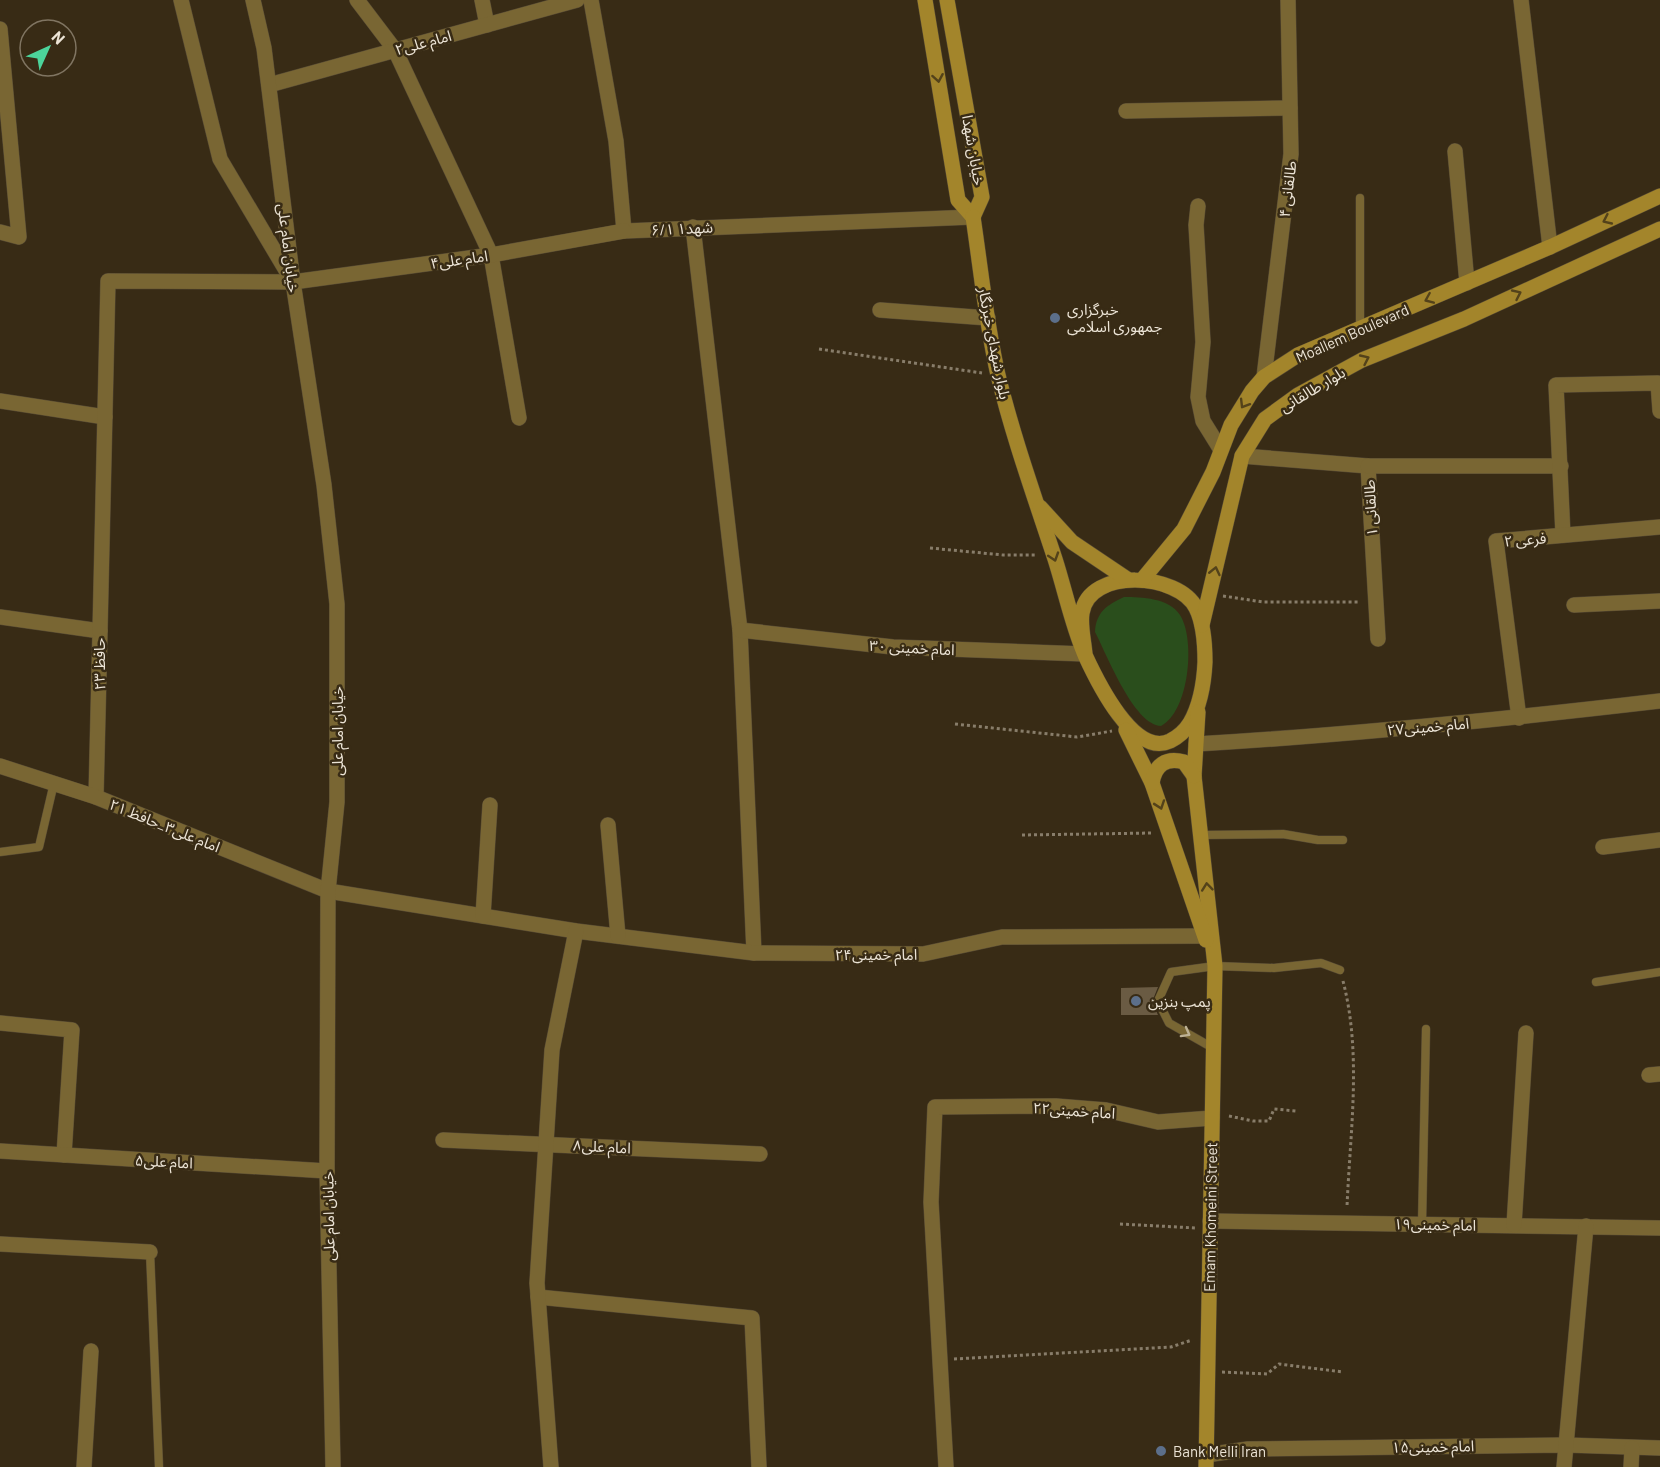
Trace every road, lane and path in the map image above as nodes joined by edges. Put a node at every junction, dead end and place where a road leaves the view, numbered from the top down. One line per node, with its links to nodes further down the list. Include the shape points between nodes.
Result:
1 (181, 0): 30 (street, via 220,159)
2 (253, 0): 16 (street, خیابان امام علی)
3 (357, 0): 14 (street)
4 (482, 0): 11 (street)
5 (577, 0): 11 (street, امام علی۲)
6 (591, 0): 26 (street, via 616,141)
7 (925, 0): 15 (main road, خیابان شهدا)
8 (947, 0): 13 (main road, خیابان شهدا)
9 (1288, 0): 17 (street, طالقانی ۴)
10 (1521, 0): 28 (street)
11 (487, 24): 14 (street, امام علی۲)
12 (0, 29): 27 (street, via 19,237)
13 (955, 47): 15 (main road); 23 (main road, خیابان شهدا, via 982,197)
14 (395, 50): 16 (street, امام علی۲); 29 (street)
15 (933, 50): 23 (main road, خیابان شهدا, one-way to 23, via 958,200)
16 (269, 85): 30 (street, خیابان امام علی)
17 (1290, 108): 18 (street); 37 (street, طالقانی ۴, via 1291,154)
18 (1126, 111)
19 (1455, 152): 31 (street)
20 (1660, 196): 28 (main road, Moallem Boulevard, one-way to 28)
21 (1360, 198): 34 (lane)
22 (1198, 206): 42 (street, via 1203,342 1198,397 1203,421)
23 (973, 217): 24 (street, شهد۱ ۶/۱); 33 (main road, بلوار شهدای خبرنگار)
24 (693, 227): 26 (street, شهد۱ ۶/۱); 58 (street)
25 (1660, 229): 43 (main road, Moallem Boulevard, one-way to 25, via 1265,419 1298,395 1362,360 1464,319)
26 (624, 231): 29 (street, امام علی۴)
27 (0, 232)
28 (1550, 247): 31 (main road, Moallem Boulevard)
29 (491, 255): 30 (street, امام علی۴); 41 (street)
30 (293, 282): 40 (street, امام علی۴, via 108,281); 83 (street, خیابان امام علی, via 324,485 337,604 336,802)
31 (1467, 283): 34 (main road, Moallem Boulevard, one-way to 34)
32 (880, 310): 33 (street)
33 (988, 318): 36 (main road, بلوار شهدای خبرنگار)
34 (1360, 329): 37 (main road, Moallem Boulevard, via 1298,355)
35 (819, 349): 36 (path)
36 (998, 375): 46 (main road, بلوار شهدای خبرنگار)
37 (1264, 377): 42 (main road, Moallem Boulevard, one-way to 42, via 1231,425)
38 (0, 401): 40 (street)
39 (1660, 411): 45 (street, via 1658,383 1556,385)
40 (105, 417): 59 (street)
41 (519, 418)
42 (1221, 450): 51 (main road, Moallem Boulevard, via 1184,529)
43 (1242, 456): 44 (street, طالقانی ۱); 52 (main road, one-way to 43)
44 (1368, 466): 45 (street); 54 (street, طالقانی ۱)
45 (1562, 466): 48 (street)
46 (1035, 502): 50 (main road, بلوار شهدای خبرنگار); 51 (main road, بلوار شهدای خبرنگار, via 1072,542)
47 (1660, 527): 48 (street, فرعی ۲)
48 (1563, 535): 65 (street, فرعی ۲, via 1496,541)
49 (930, 548): 50 (path)
50 (1054, 555): 61 (main road, بلوار شهدای خبرنگار, one-way to 61)
51 (1134, 580): 57 (main road, via 1181,592 1196,607); 61 (main road, via 1102,588 1088,600 1082,612)
52 (1209, 595): 54 (path, via 1263,602); 57 (main road)
53 (1660, 601): 55 (street)
54 (1376, 602): 60 (street, طالقانی ۱)
55 (1574, 605)
56 (0, 617): 59 (street, حافظ ۲۳)
57 (1201, 628): 63 (main road, via 1204,681)
58 (740, 630): 61 (street, امام خمینی ۳۰, via 893,647); 88 (street)
59 (100, 631): 73 (street, حافظ ۲۳)
60 (1378, 639)
61 (1085, 654): 64 (main road)
62 (1660, 701): 65 (street, امام خمینی۲۷)
63 (1198, 706): 64 (main road, via 1189,725 1165,743 1148,743 1133,733); 68 (main road, Emam Khomeini Street)
64 (1118, 714): 67 (main road, Emam Khomeini Street)
65 (1519, 718): 68 (street, امام خمینی۲۷)
66 (955, 724): 67 (path, via 1077,737)
67 (1126, 729): 72 (main road, Emam Khomeini Street)
68 (1196, 744): 70 (main road, Emam Khomeini Street)
69 (0, 766): 71 (street, امام علی۳_حافظ ۲۱)
70 (1194, 776): 72 (main road, via 1184,762 1166,761 1153,774); 78 (main road, Emam Khomeini Street)
71 (54, 783): 73 (street, امام علی۳_حافظ ۲۱); 82 (lane, via 39,847)
72 (1152, 783): 76 (main road, Emam Khomeini Street, one-way to 76)
73 (96, 797): 83 (street, امام علی۳_حافظ ۲۱)
74 (490, 805): 84 (street)
75 (608, 825): 86 (street)
76 (1170, 833): 77 (path); 87 (main road, Emam Khomeini Street)
77 (1022, 835)
78 (1201, 835): 79 (lane, via 1282,834); 89 (main road, Emam Khomeini Street, one-way to 78)
79 (1343, 840)
80 (1660, 840): 81 (street)
81 (1604, 847)
82 (0, 852)
83 (328, 891): 84 (street, امام علی۳_حافظ ۲۱); 104 (street, خیابان امام علی)
84 (483, 916): 85 (street, امام خمینی۲۴)
85 (576, 931): 86 (street, امام خمینی۲۴); 100 (street, via 552,1050)
86 (618, 936): 88 (street, امام خمینی۲۴)
87 (1205, 936): 88 (street, امام خمینی۲۴, via 1002,937 923,954); 89 (main road, Emam Khomeini Street)
88 (754, 953)
89 (1215, 966): 90 (lane, via 1274,968 1321,963); 96 (main road, Emam Khomeini Street); 96 (lane, one-way to 96, via 1171,972 1158,1001 1169,1023)
90 (1340, 970): 105 (path, via 1352,1014 1353,1095)
91 (1660, 972): 92 (lane)
92 (1596, 982)
93 (0, 1023): 103 (street, via 72,1030)
94 (1426, 1029): 107 (lane)
95 (1526, 1033): 109 (street)
96 (1213, 1048): 98 (main road, Emam Khomeini Street)
97 (1296, 1112): 98 (path, via 1274,1108 1269,1121)
98 (1212, 1115): 108 (main road, Emam Khomeini Street); 117 (street, امام خمینی۲۲, via 1158,1122 1106,1110 1056,1106 935,1107 931,1203)
99 (443, 1140): 100 (street, امام علی۸)
100 (546, 1143): 102 (street, امام علی۸); 114 (street)
101 (0, 1151): 103 (street, امام علی۵)
102 (760, 1154)
103 (64, 1155): 104 (street, امام علی۵)
104 (327, 1171): 126 (street, خیابان امام علی)
105 (1346, 1222): 107 (street, امام خمینی۱۹); 108 (street, امام خمینی۱۹)
106 (1120, 1224): 108 (path)
107 (1422, 1224): 109 (street, امام خمینی۱۹)
108 (1210, 1225): 115 (main road, Emam Khomeini Street)
109 (1514, 1225): 110 (street, امام خمینی۱۹)
110 (1586, 1226): 111 (street, امام خمینی۱۹); 120 (street)
111 (1660, 1228)
112 (0, 1244): 113 (street)
113 (150, 1252): 125 (lane)
114 (538, 1297): 127 (street); 128 (street, via 752,1318)
115 (1208, 1336): 117 (path, via 1171,1347); 118 (main road, Emam Khomeini Street)
116 (92, 1351): 124 (street)
117 (939, 1360): 129 (street)
118 (1208, 1371): 119 (path, via 1267,1374 1279,1364); 123 (main road, Emam Khomeini Street)
119 (1343, 1372)
120 (1566, 1445): 121 (street, امام خمینی۱۵); 123 (street, امام خمینی۱۵, via 1248,1449); 130 (street)
121 (1632, 1448): 122 (street, امام خمینی۱۵); 131 (street)
122 (1660, 1448)
123 (1206, 1461)
124 (84, 1467)
125 (159, 1467)
126 (333, 1467)
127 (551, 1467)
128 (759, 1467)
129 (946, 1467)
130 (1564, 1467)
131 (1631, 1467)

